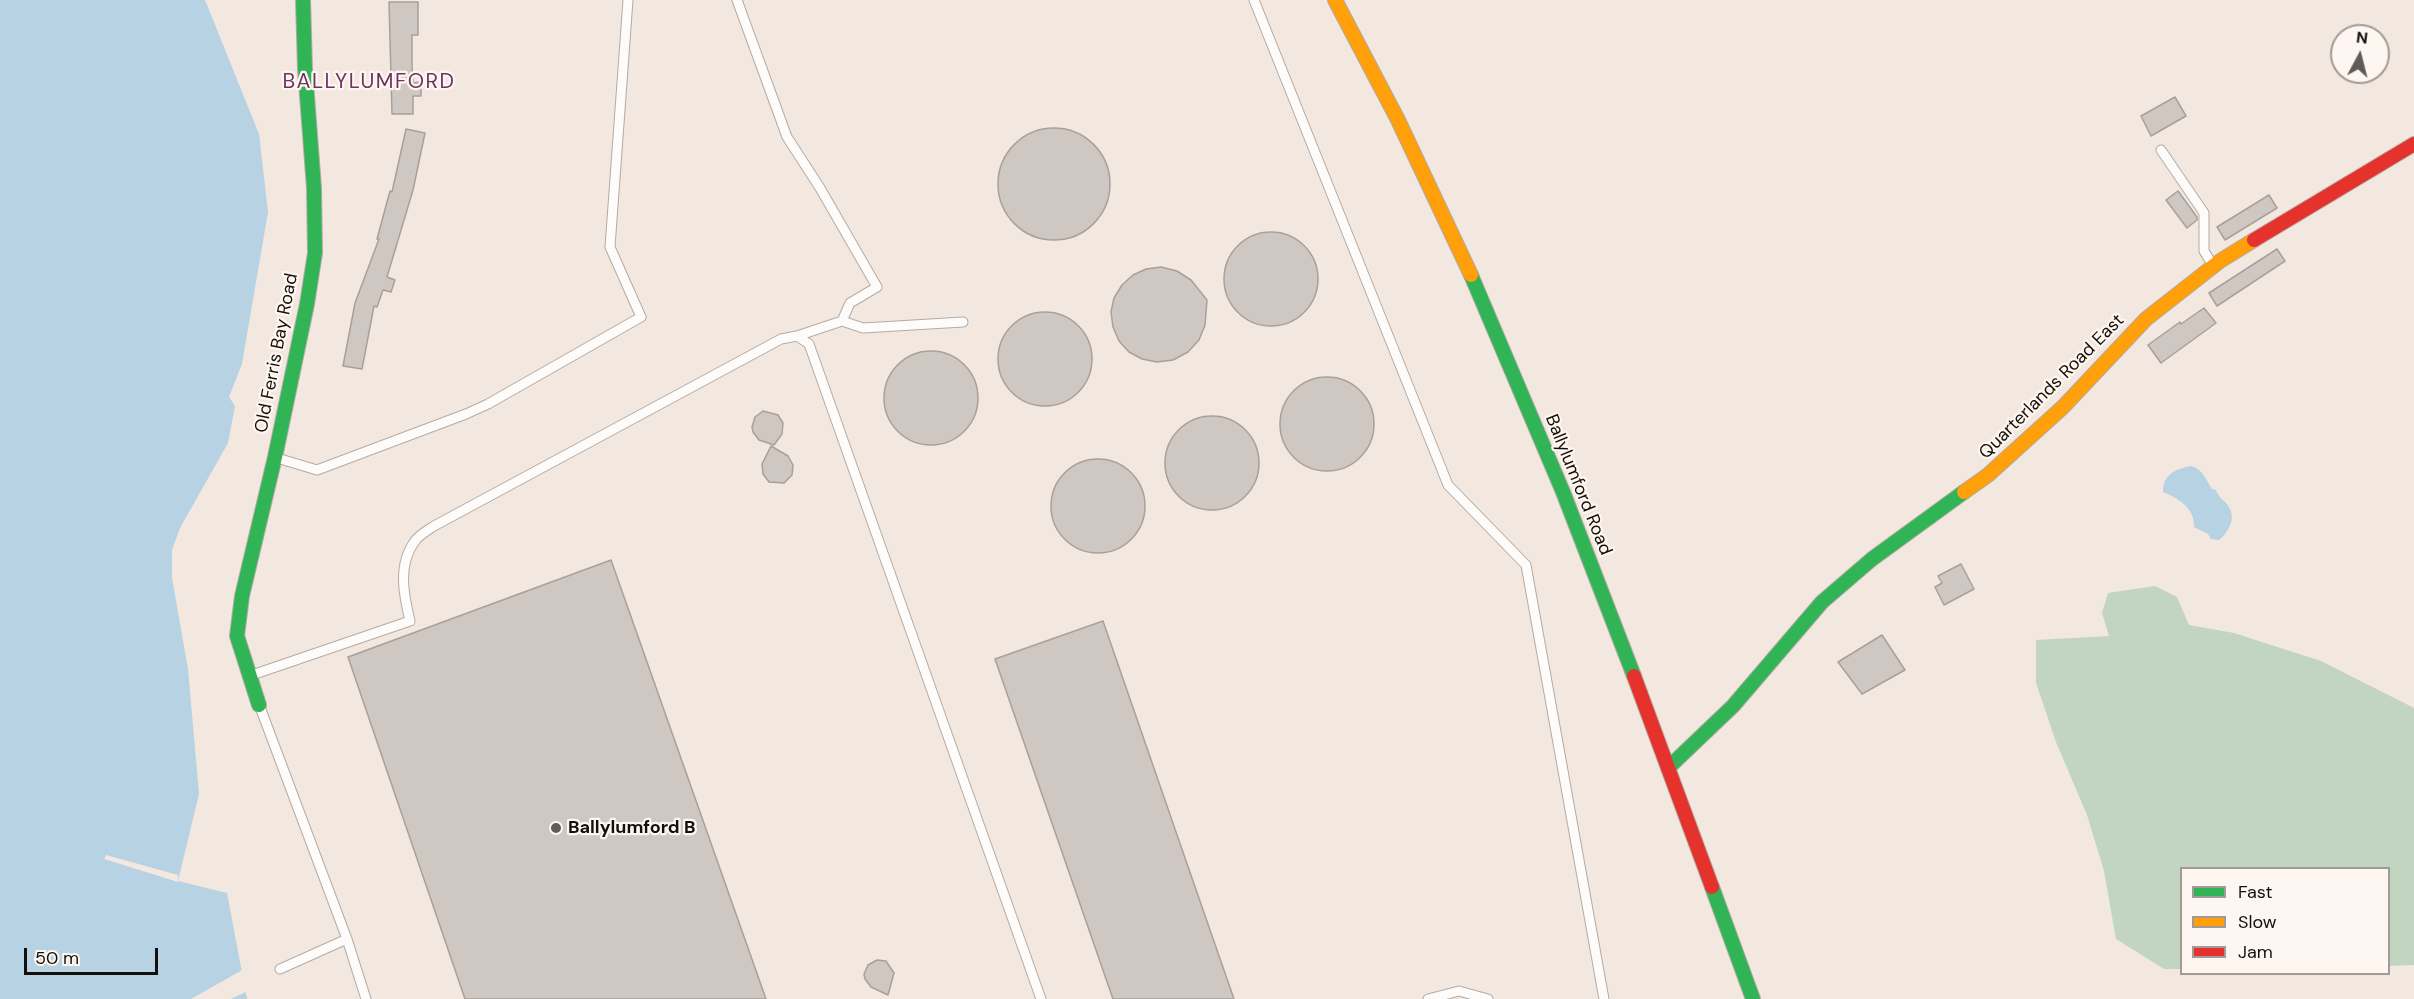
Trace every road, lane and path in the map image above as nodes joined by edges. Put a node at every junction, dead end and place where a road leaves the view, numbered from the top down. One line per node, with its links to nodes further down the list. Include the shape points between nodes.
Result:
1 (303, 0): 12 (street, Old Ferris Bay Road, via 315,253)
2 (628, 0): 12 (lane, via 610,247 641,317 466,414 317,470)
3 (737, 0): 9 (lane, via 787,137 877,287 850,303)
4 (1254, 0): 22 (lane, via 1448,485 1526,565)
5 (1335, 0): 15 (street, Ballylumford Road, via 1421,171 1517,383)
6 (2414, 144): 8 (street, Quarterlands Road East)
7 (2161, 150): 8 (lane, via 2204,213 2204,251)
8 (2213, 266): 15 (street, Quarterlands Road East, via 2146,319 2055,414 1988,476 1872,559 1822,602 1733,706)
9 (842, 321): 10 (lane, via 863,328); 11 (lane)
10 (963, 322)
11 (797, 336): 13 (lane, via 781,339 434,526 415,541 403,569 410,621); 19 (lane, via 809,344)
12 (275, 457): 13 (street, Old Ferris Bay Road, via 242,597 237,636)
13 (250, 676): 14 (street, Old Ferris Bay Road)
14 (259, 705): 16 (lane)
15 (1668, 768): 23 (street, Ballylumford Road)
16 (347, 939): 17 (lane); 18 (lane)
17 (280, 969)
18 (366, 999)
19 (1041, 999)
20 (1428, 999): 21 (lane, via 1459,991)
21 (1488, 999)
22 (1604, 999)
23 (1753, 999)

